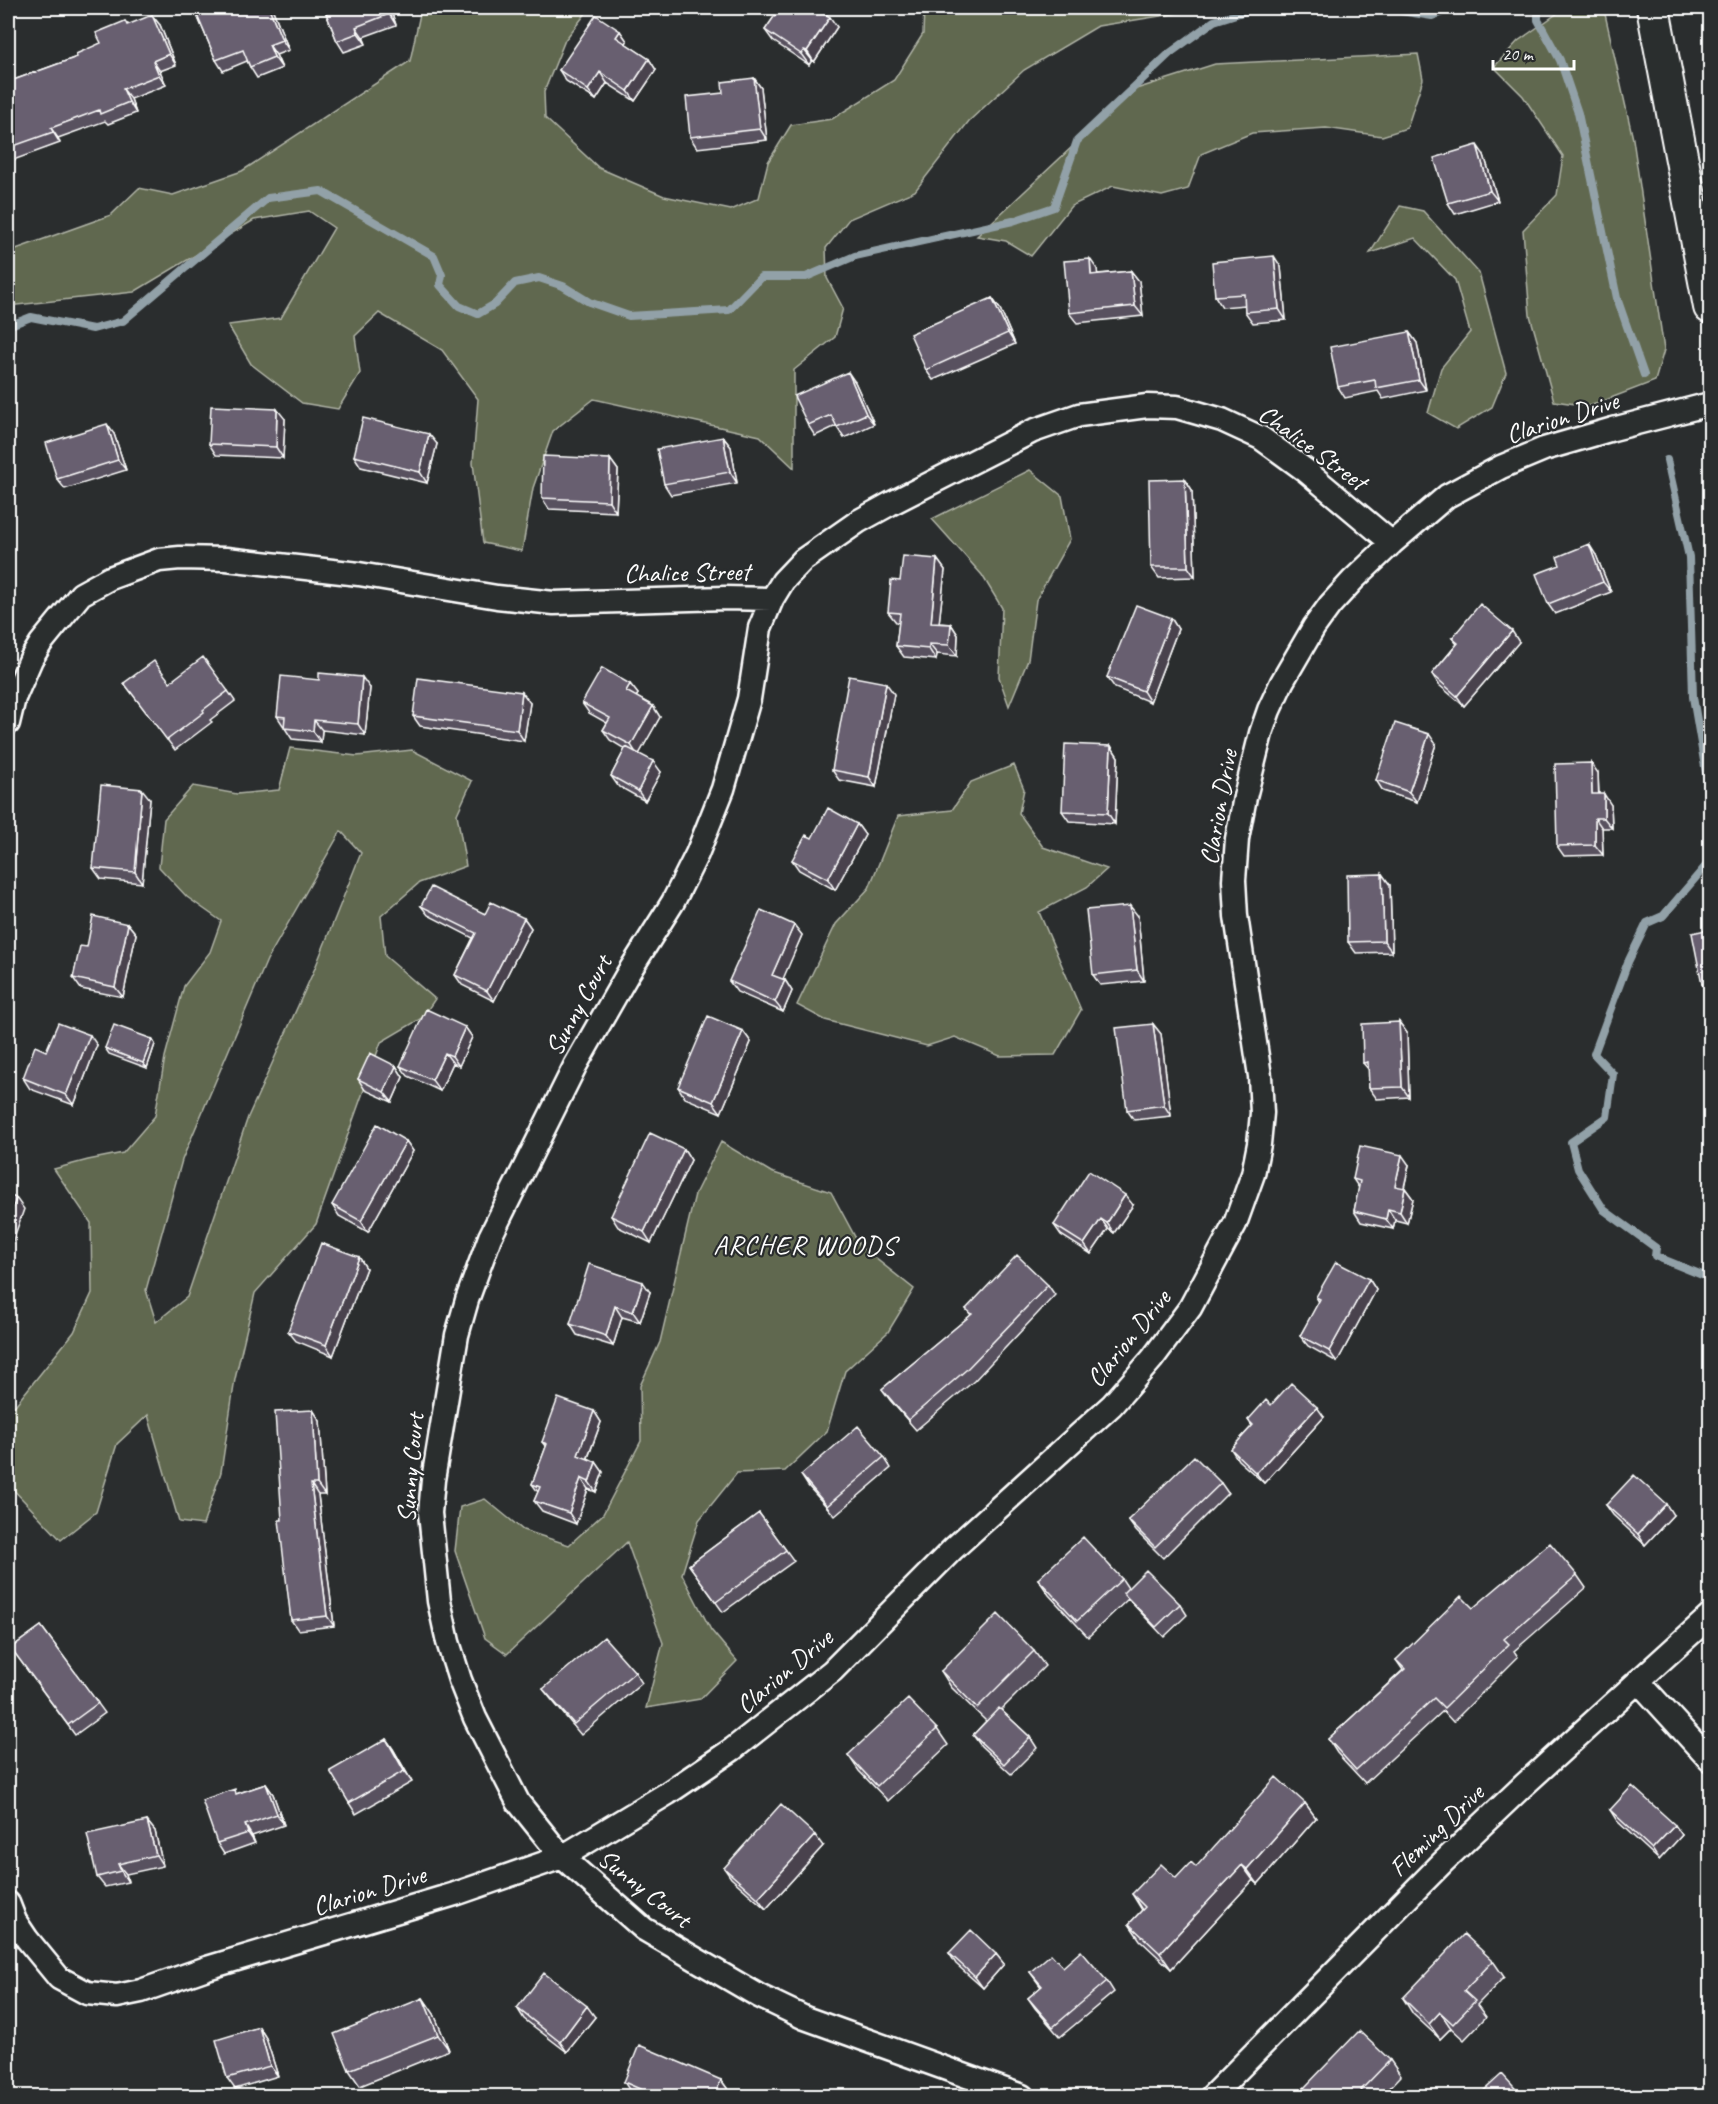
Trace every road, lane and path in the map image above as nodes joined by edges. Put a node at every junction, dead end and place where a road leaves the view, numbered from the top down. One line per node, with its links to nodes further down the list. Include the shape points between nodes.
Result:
1 (1653, 8): 2 (street)
2 (1710, 307)
3 (1710, 404): 4 (street, Clarion Drive, via 1544,449 1501,467 1447,496)
4 (1392, 543): 5 (street, Chalice Street, via 1261,438 1177,406 1147,406 1079,415 1033,431 890,504 803,560); 10 (street, Clarion Drive, via 1353,580 1314,627 1282,682 1261,733 1241,818 1234,880 1260,1076 1259,1144 1238,1216 1190,1308 1112,1405 953,1549 832,1671 733,1749)
5 (772, 599): 6 (street, Chalice Street, via 554,603 226,559 159,560 110,578 81,594 31,659); 10 (street, Sunny Court, via 760,628 749,699 723,789 697,854 673,902 575,1066 490,1237 464,1309 446,1390 430,1513 448,1642 496,1762 518,1802)
6 (8, 723)
7 (1710, 1616): 8 (street, Fleming Drive)
8 (1638, 1681): 9 (street); 13 (street, Fleming Drive, via 1443,1862)
9 (1710, 1760)
10 (562, 1857): 11 (street, Clarion Drive, via 455,1894 117,1996 87,1993 59,1978 27,1939); 12 (street, Sunny Court, via 644,1929 759,1996 805,2018)
11 (8, 1903)
12 (1022, 2097)
13 (1212, 2097)

